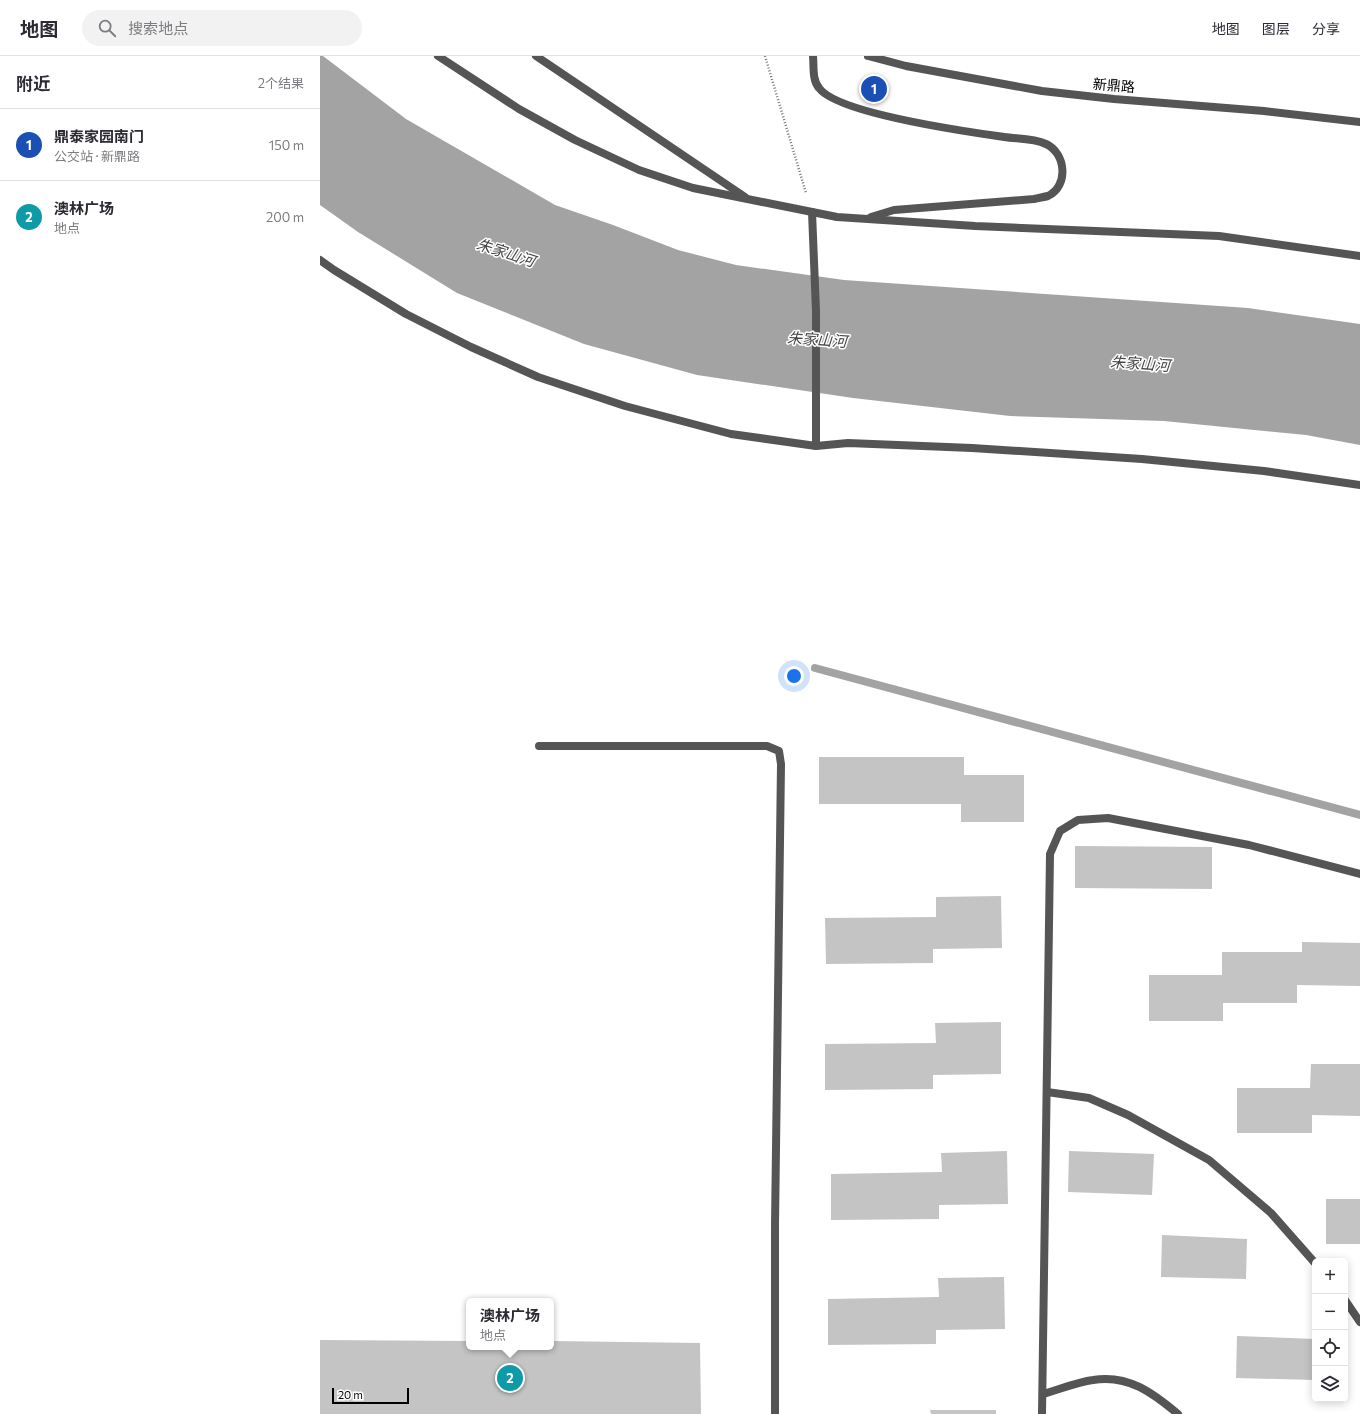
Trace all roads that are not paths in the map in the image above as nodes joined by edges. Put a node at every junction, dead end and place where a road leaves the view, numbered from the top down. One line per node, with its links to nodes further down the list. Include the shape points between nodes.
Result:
1 (438, 56): 6 (street, via 519,110 639,170 693,188)
2 (536, 56): 6 (street)
3 (813, 56): 8 (street, via 818,88 842,104 897,119 1038,141 1055,149 1061,159 1061,178 1058,187 1049,195 1034,199 894,210)
4 (868, 56): 5 (street, 新鼎路, via 906,66 1042,91)
5 (1360, 122)
6 (749, 199): 7 (street)
7 (812, 212): 8 (street); 11 (street, via 816,311)
8 (864, 219): 9 (street, via 1219,236)
9 (1360, 256)
10 (320, 260): 11 (street, via 406,314 538,377 625,406 731,434)
11 (816, 446): 12 (street, via 848,443 1142,459 1264,471)
12 (1360, 485)
13 (539, 746): 20 (street, via 767,746 780,752)
14 (1360, 874): 15 (street, via 1248,845 1108,818 1078,820 1060,831 1050,854)
15 (1047, 1092): 16 (street, via 1089,1098 1128,1115 1209,1160 1271,1213); 19 (street)
16 (1312, 1260)
17 (1348, 1304): 18 (street)
18 (1360, 1322)
19 (1043, 1394): 21 (street); 22 (street, via 1092,1380 1117,1379 1141,1387)
20 (775, 1414)
21 (1042, 1414)
22 (1178, 1414)

